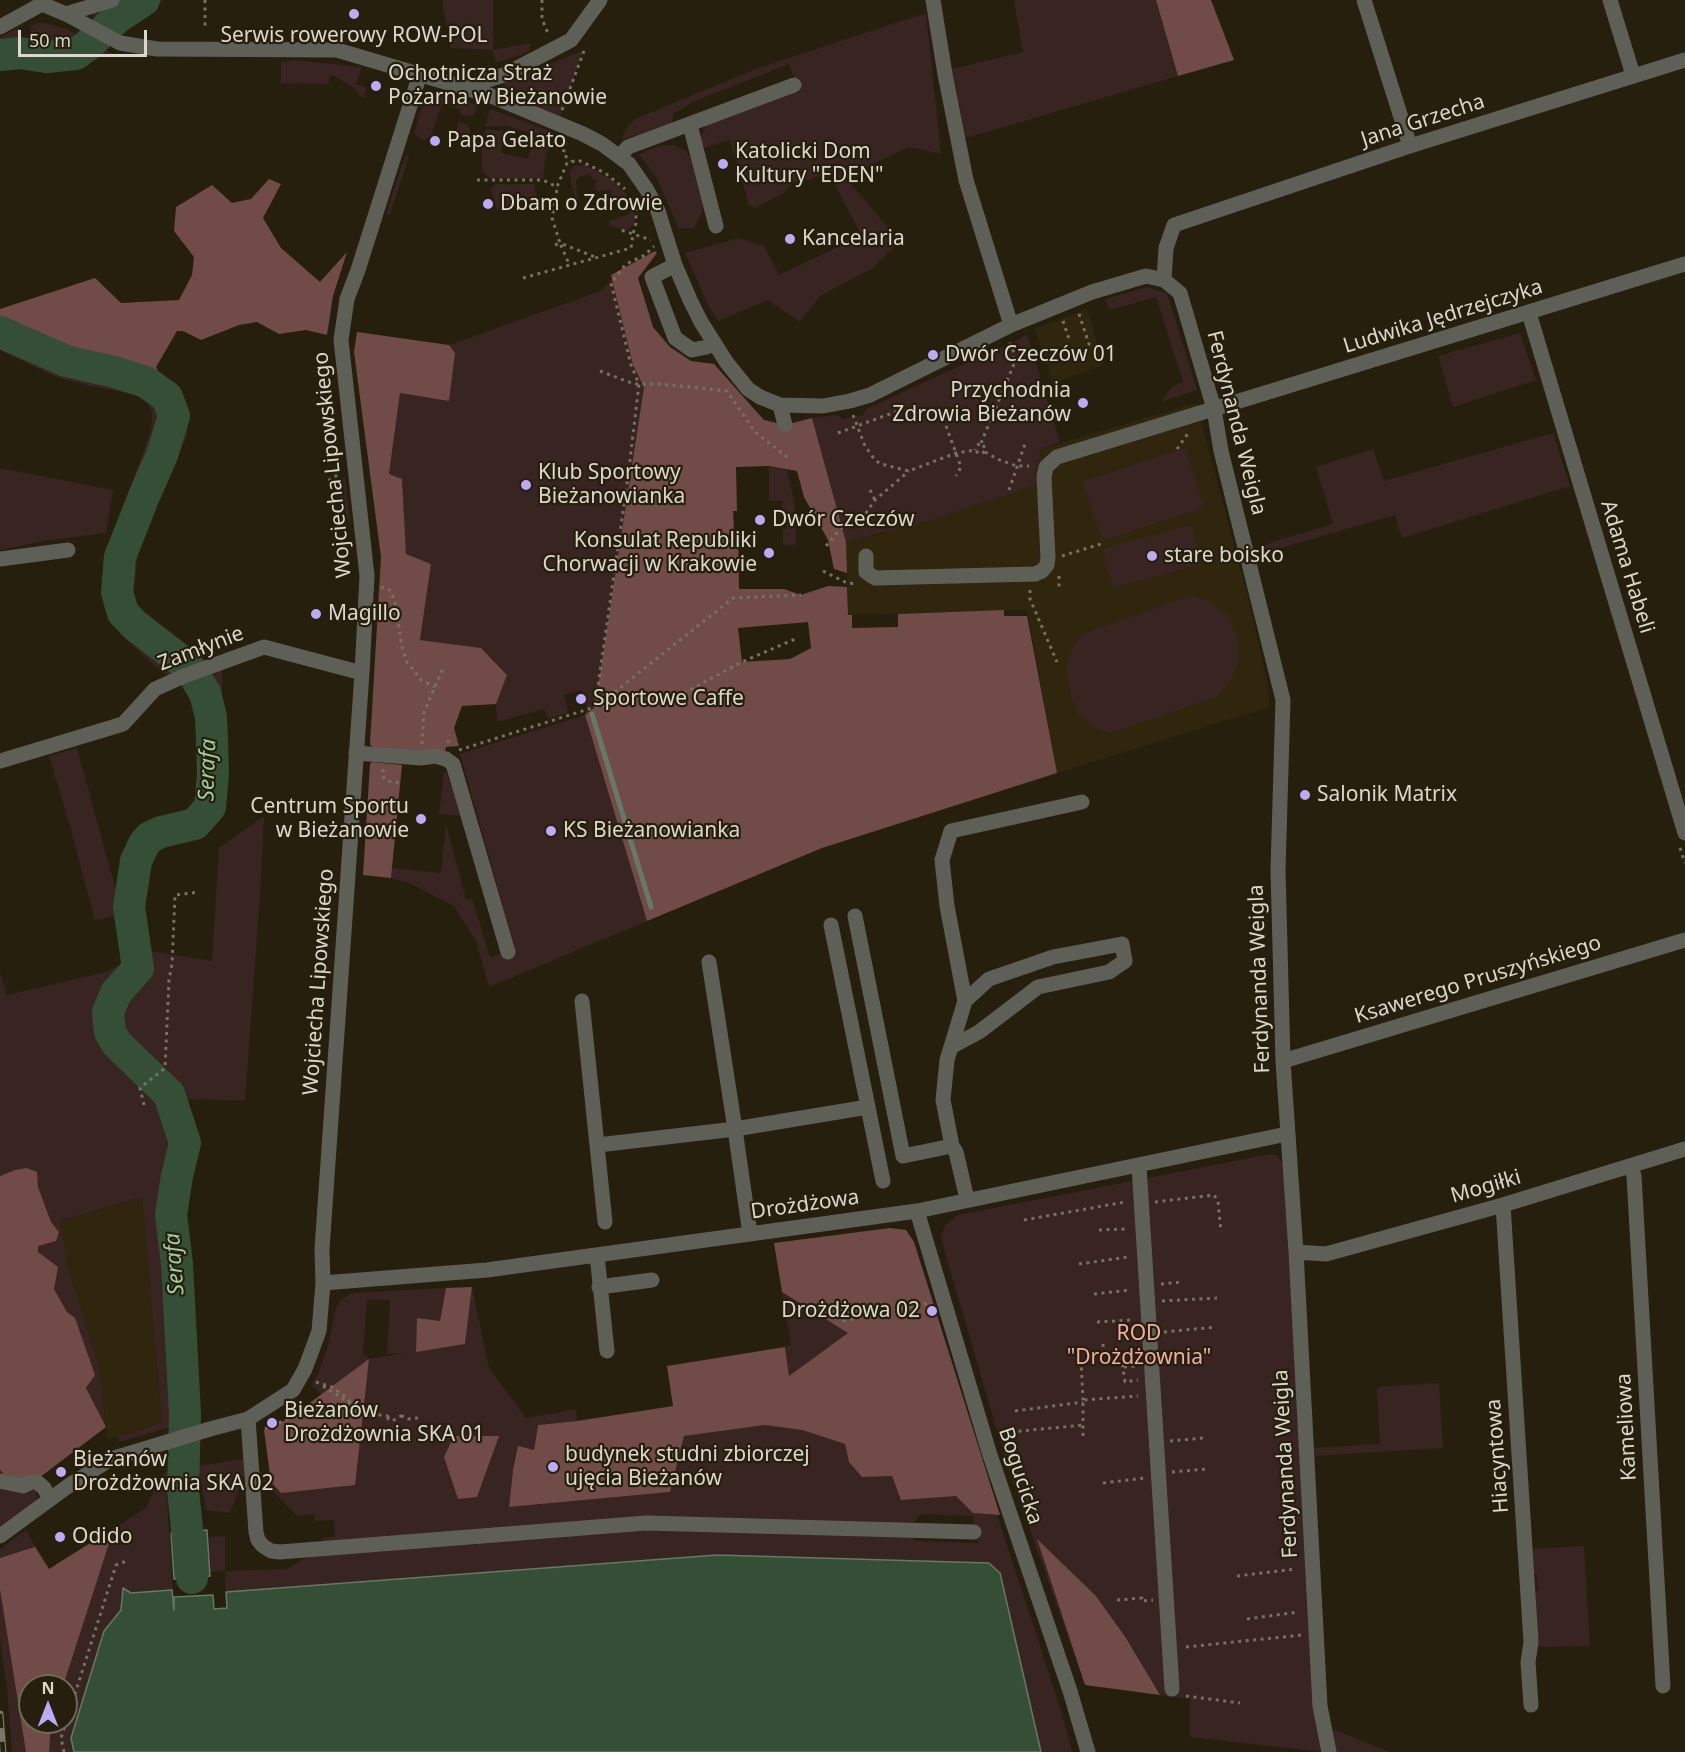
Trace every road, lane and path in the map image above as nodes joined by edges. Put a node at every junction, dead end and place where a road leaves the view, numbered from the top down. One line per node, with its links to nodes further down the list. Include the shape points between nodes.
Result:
1 (112, 0): 9 (street)
2 (205, 0): 11 (path)
3 (542, 0): 12 (path, via 542,19)
4 (600, 0): 18 (street, via 571,40 504,75)
5 (933, 0): 45 (street, via 966,180)
6 (1364, 0): 22 (street)
7 (1610, 0): 16 (street)
8 (42, 2): 9 (street); 10 (street)
9 (66, 14): 15 (street, via 120,43 157,49 337,50)
10 (0, 27)
11 (205, 30)
12 (551, 41)
13 (1685, 60): 16 (street, Jana Grzecha)
14 (578, 67): 19 (path)
15 (420, 74): 18 (street); 94 (street, Wojciecha Lipowskiego, via 347,298 341,340 366,562)
16 (1634, 75): 22 (street, Jana Grzecha)
17 (794, 85): 20 (street)
18 (464, 87): 23 (street, via 583,134)
19 (563, 108)
20 (690, 125): 23 (street, via 628,147); 29 (street)
21 (568, 138): 24 (path, via 562,154)
22 (1410, 147): 41 (street, Jana Grzecha, via 1174,225 1166,248)
23 (620, 156): 39 (street, via 647,189)
24 (571, 161): 26 (path); 31 (path, via 578,160 605,173 631,194 636,209)
25 (477, 180): 26 (path, via 543,180)
26 (557, 187): 27 (path)
27 (555, 203): 28 (path); 34 (path, via 552,218)
28 (543, 206)
29 (716, 226)
30 (618, 229): 31 (path)
31 (633, 234): 32 (path); 36 (path, via 631,248)
32 (651, 240)
33 (658, 242): 50 (path, via 645,255 626,264 611,283)
34 (560, 243): 35 (path); 36 (path); 37 (path)
35 (555, 245)
36 (596, 257): 37 (path)
37 (569, 264): 40 (path)
38 (1685, 264): 43 (street, Ludwika Jędrzejczyka)
39 (675, 265): 46 (street); 46 (street, via 652,277 675,338 692,350)
40 (523, 278)
41 (1164, 280): 45 (street, via 1146,276 1092,292); 54 (street, Ferdynanda Weigla, via 1180,293)
42 (1079, 312): 48 (path, via 1089,344)
43 (1529, 313): 54 (street, Ludwika Jędrzejczyka); 104 (street, Adama Habeli, via 1644,710)
44 (1062, 316): 47 (path)
45 (1007, 327): 51 (street, via 870,395); 55 (path, via 1014,364)
46 (714, 342): 52 (street, via 748,389)
47 (1070, 342)
48 (1086, 345)
49 (600, 370): 50 (path)
50 (639, 384): 68 (path, via 727,392 755,432); 96 (path)
51 (850, 401): 52 (street, via 823,406); 59 (path)
52 (780, 405): 58 (street)
53 (906, 408): 59 (path)
54 (1214, 409): 70 (street, Ludwika Jędrzejczyka, via 1057,457); 114 (street, Ferdynanda Weigla, via 1283,700 1278,870)
55 (993, 413): 56 (path); 63 (path)
56 (1020, 421)
57 (1189, 424): 64 (path, via 1186,438)
58 (785, 425)
59 (857, 425): 61 (path); 71 (path, via 875,460)
60 (946, 426): 67 (path)
61 (838, 433)
62 (1026, 441): 69 (path)
63 (981, 443): 65 (path); 66 (path)
64 (1177, 449)
65 (975, 450): 66 (path, via 979,454); 67 (path)
66 (985, 452): 69 (path)
67 (956, 453): 71 (path); 72 (path, via 962,467)
68 (790, 459)
69 (1017, 466): 70 (path); 76 (path)
70 (1046, 467): 81 (street, via 1048,558 1042,571 875,578 866,572)
71 (909, 471): 77 (path)
72 (956, 476)
73 (332, 477): 74 (path)
74 (329, 481)
75 (870, 490): 77 (path)
76 (1009, 490)
77 (875, 500): 79 (path, via 866,513 842,527)
78 (1101, 544): 82 (path)
79 (826, 546)
80 (68, 550): 83 (street)
81 (866, 556)
82 (1057, 558)
83 (0, 559)
84 (1058, 568): 89 (path)
85 (823, 570): 86 (path)
86 (847, 584)
87 (376, 585): 95 (path, via 390,590 395,602 407,662 420,680)
88 (1030, 589): 92 (path, via 1030,599)
89 (1059, 589)
90 (801, 596): 96 (path, via 733,598)
91 (795, 639): 96 (path, via 684,693)
92 (1057, 662)
93 (444, 666): 95 (path)
94 (362, 673): 97 (street, Wojciecha Lipowskiego); 100 (street, Zamłynie, via 264,647 155,689 123,724)
95 (435, 687): 98 (path, via 424,712)
96 (595, 707): 99 (path, via 448,754)
97 (356, 753): 98 (street); 141 (street, Wojciecha Lipowskiego)
98 (420, 758): 99 (street)
99 (446, 759): 109 (street, via 453,764)
100 (0, 761)
101 (383, 761): 102 (path, via 383,777)
102 (400, 783)
103 (1082, 802): 112 (street, via 951,831 942,860)
104 (1685, 833)
105 (199, 892): 115 (path, via 175,895 165,1068 140,1088)
106 (855, 916): 120 (street, via 903,1156)
107 (831, 925): 116 (street)
108 (1685, 940): 114 (street, Ksawerego Pruszyńskiego)
109 (508, 951)
110 (709, 962): 117 (street)
111 (582, 1001): 119 (street)
112 (965, 1001): 113 (street); 113 (street, via 989,979 1053,957 1122,944 1125,961 1109,972 1038,987 979,1032)
113 (951, 1047): 120 (street, via 943,1100)
114 (1283, 1061): 118 (street, Ferdynanda Weigla)
115 (144, 1105)
116 (868, 1107): 117 (street); 124 (street)
117 (735, 1129): 119 (street); 134 (street)
118 (1287, 1134): 122 (street, Drożdżowa); 135 (street, Ferdynanda Weigla)
119 (598, 1145): 130 (street)
120 (952, 1146): 125 (street, via 957,1152)
121 (1685, 1149): 123 (street, Mogiłki)
122 (1139, 1166): 125 (street, Drożdżowa); 126 (street)
123 (1630, 1166): 127 (street, Mogiłki); 184 (street, Kameliowa, via 1634,1176)
124 (883, 1181)
125 (967, 1199): 128 (street, Drożdżowa)
126 (1142, 1201): 129 (path); 131 (street); 133 (path, via 1214,1195)
127 (1503, 1204): 135 (street, Mogiłki, via 1326,1254); 187 (street, Hiacyntowa, via 1531,1642)
128 (917, 1211): 134 (street, Drożdżowa); 189 (street, Bogucicka, via 989,1452)
129 (1024, 1220)
130 (605, 1222)
131 (1143, 1228): 132 (path); 137 (street)
132 (1099, 1230)
133 (1221, 1232)
134 (750, 1234): 136 (street, Drożdżowa)
135 (1296, 1252): 190 (street, Ferdynanda Weigla, via 1320,1706)
136 (597, 1255): 141 (street, Drożdżowa, via 487,1270); 142 (street)
137 (1145, 1255): 138 (path); 143 (street)
138 (1079, 1264)
139 (652, 1280): 142 (street)
140 (1183, 1282): 143 (path)
141 (322, 1283): 162 (street, Wojciecha Lipowskiego, via 319,1331 305,1369 293,1390)
142 (599, 1287): 152 (street)
143 (1147, 1292): 144 (path); 145 (path); 149 (street)
144 (1094, 1294)
145 (1217, 1298)
146 (933, 1302): 147 (path)
147 (843, 1321)
148 (1097, 1322): 149 (path)
149 (1149, 1326): 150 (path); 153 (street)
150 (1216, 1327)
151 (1103, 1344): 154 (path, via 1104,1356)
152 (607, 1351)
153 (1151, 1352): 154 (path); 158 (street)
154 (1121, 1355): 157 (path, via 1125,1382)
155 (1081, 1360): 159 (path)
156 (312, 1379): 161 (path, via 359,1409 370,1411 370,1417 389,1414 392,1421 398,1415)
157 (1141, 1380)
158 (1154, 1394): 159 (path); 167 (street)
159 (1083, 1401): 160 (path); 163 (path)
160 (1015, 1411)
161 (419, 1418)
162 (248, 1419): 172 (street, Wojciecha Lipowskiego, via 111,1459); 173 (street, via 256,1532 258,1540 271,1551 646,1523)
163 (1083, 1425): 164 (path); 165 (path)
164 (1011, 1432)
165 (1083, 1436)
166 (1204, 1438): 167 (path)
167 (1156, 1442): 169 (street)
168 (1207, 1469): 169 (path)
169 (1159, 1475): 171 (path); 178 (street)
170 (0, 1481): 172 (street, via 23,1486 37,1482)
171 (1103, 1483)
172 (50, 1499): 174 (street, Wojciecha Lipowskiego)
173 (974, 1533)
174 (0, 1536)
175 (127, 1561): 188 (path, via 116,1566 62,1738)
176 (1301, 1569): 177 (path)
177 (1237, 1576)
178 (1166, 1599): 179 (path); 183 (street)
179 (1117, 1600)
180 (1303, 1612): 181 (path)
181 (1247, 1619)
182 (1300, 1635): 183 (path)
183 (1169, 1648): 185 (street)
184 (1664, 1686)
185 (1172, 1689): 186 (path, via 1172,1695)
186 (1239, 1703)
187 (1530, 1705)
188 (64, 1752)
189 (1088, 1752)
190 (1329, 1752)

